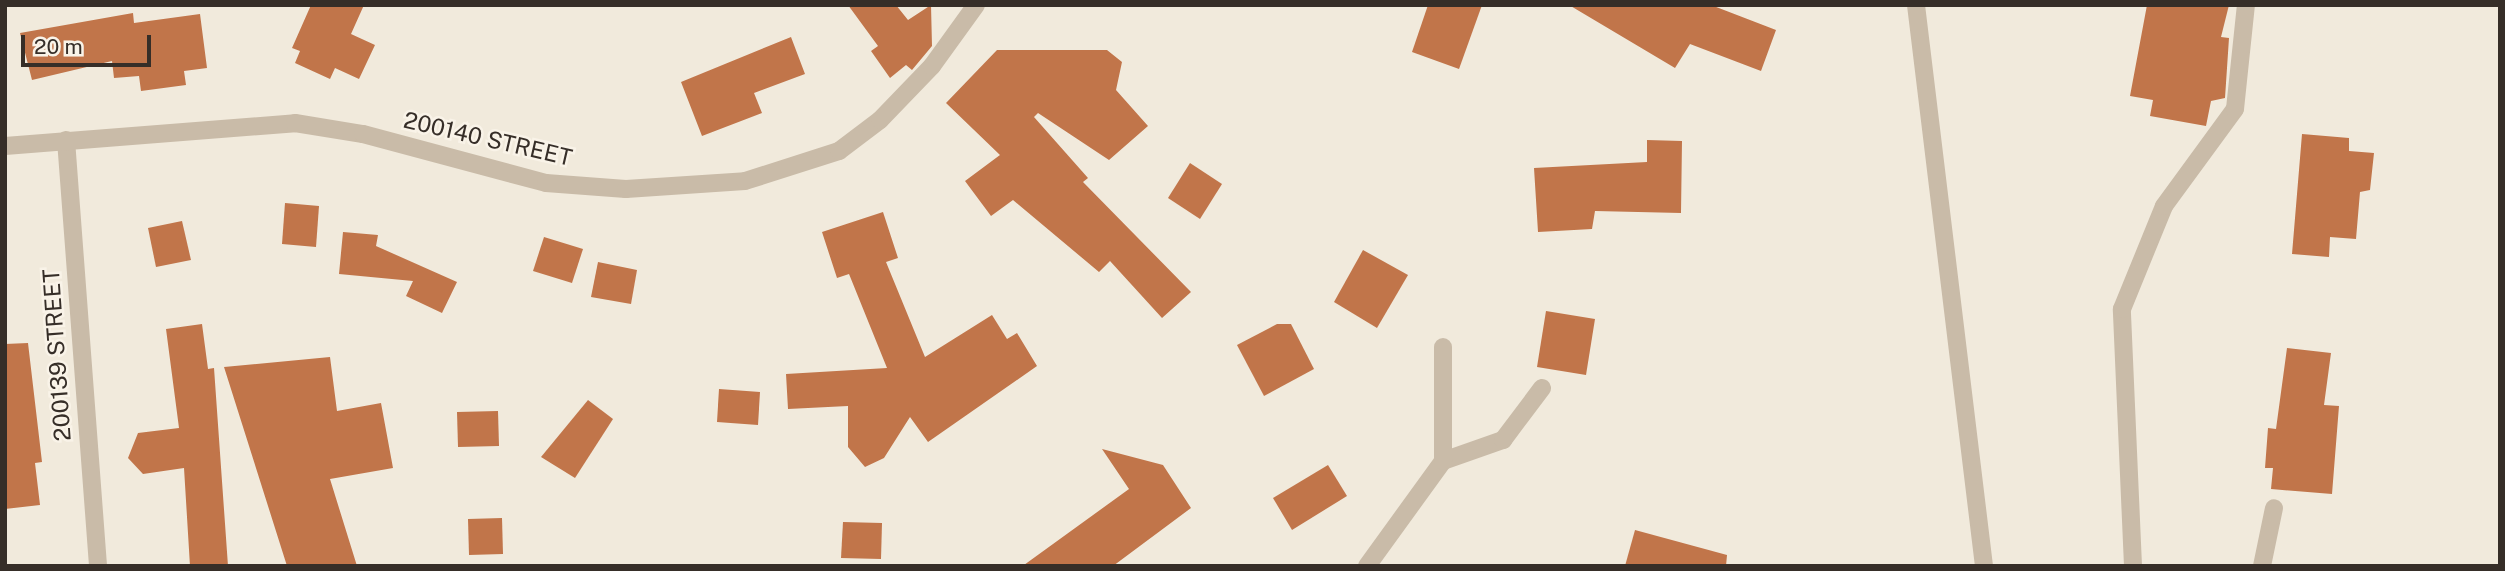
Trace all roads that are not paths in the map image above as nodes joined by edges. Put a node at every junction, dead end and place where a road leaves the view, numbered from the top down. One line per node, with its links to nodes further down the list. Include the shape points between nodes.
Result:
1 (976, 5): 4 (street, 200140 STREET, via 932,66 860,135 794,170 745,181 626,189 547,183 363,134 295,123)
2 (1916, 5): 12 (street)
3 (2246, 5): 13 (street, via 2235,109 2164,206 2122,309)
4 (66, 140): 5 (street, 200140 STREET); 10 (street, 200139 STREET)
5 (5, 146)
6 (1443, 347): 8 (street)
7 (1542, 388): 8 (street, via 1503,440)
8 (1443, 461): 11 (street)
9 (2274, 508): 14 (street)
10 (98, 566)
11 (1367, 566)
12 (1984, 566)
13 (2133, 566)
14 (2262, 566)

